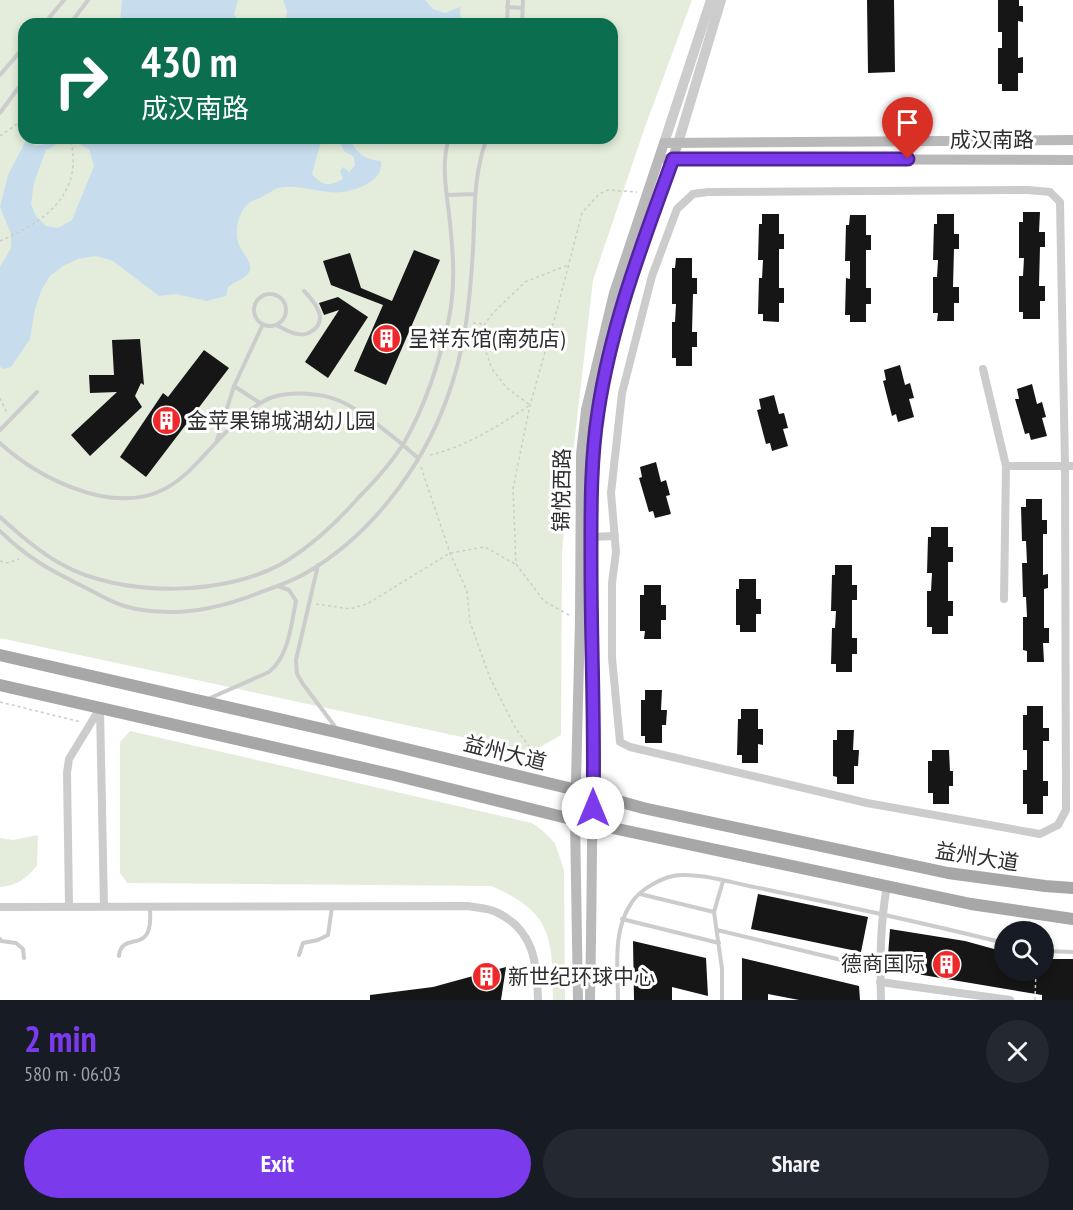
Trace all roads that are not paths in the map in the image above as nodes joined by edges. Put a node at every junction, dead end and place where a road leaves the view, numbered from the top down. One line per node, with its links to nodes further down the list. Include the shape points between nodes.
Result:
1 (64, 0): 9 (lane)
2 (88, 0): 10 (lane)
3 (507, 0): 7 (lane)
4 (523, 0): 8 (lane)
5 (711, 0): 18 (street, 锦悦西路)
6 (721, 0): 19 (street, 锦悦西路)
7 (507, 7): 8 (lane); 11 (lane)
8 (522, 8): 12 (lane)
9 (49, 18)
10 (74, 18)
11 (507, 18)
12 (522, 18)
13 (18, 54): 14 (lane)
14 (0, 75)
15 (18, 88): 16 (lane)
16 (0, 112)
17 (1073, 140): 19 (main road, 成汉南路)
18 (664, 143): 19 (main road, 成汉南路); 22 (main road, 锦悦西路)
19 (678, 143): 23 (main road, 锦悦西路)
20 (448, 144): 26 (lane, via 444,167)
21 (485, 144): 25 (lane)
22 (660, 159): 23 (main road, 成汉南路); 53 (main road, 锦悦西路, via 614,293 586,410 581,454)
23 (673, 159): 24 (main road, 成汉南路); 44 (main road, 锦悦西路, via 624,296 605,373 593,455)
24 (1073, 160)
25 (475, 194): 26 (lane); 38 (lane, via 468,322 447,400)
26 (447, 195): 37 (lane, via 453,251 449,316 431,382)
27 (304, 291): 29 (lane, via 319,311 319,326 301,335)
28 (263, 324): 29 (lane); 29 (lane, via 255,314 257,301 275,295 285,303 286,310); 31 (lane)
29 (276, 325)
30 (983, 369): 39 (street)
31 (234, 386): 33 (lane); 35 (lane)
32 (37, 392): 34 (lane)
33 (260, 403): 35 (lane); 37 (lane, via 297,394 340,401)
34 (0, 430)
35 (216, 440): 36 (lane, via 177,481 157,493 131,498 64,485)
36 (0, 443)
37 (403, 444): 38 (lane); 41 (lane, via 369,487 320,537 269,569 210,586 140,588 84,575 39,550)
38 (418, 458): 45 (lane, via 373,518)
39 (1006, 466): 40 (street); 47 (street)
40 (1069, 466): 43 (street, via 1060,202 1050,192 693,194 676,209 652,276 622,393 612,493); 43 (street, via 1066,810 1058,825 1040,834 867,803 620,742 612,658)
41 (0, 517)
42 (0, 531): 46 (lane, via 27,557 48,569 120,605 138,609 171,612 214,608)
43 (615, 536): 44 (street)
44 (591, 537): 54 (main road, 锦悦西路)
45 (318, 565): 46 (lane); 52 (lane, via 296,660 297,674)
46 (277, 585): 50 (lane, via 289,590 296,601 277,665)
47 (1004, 598)
48 (0, 655): 50 (main road, 益州大道)
49 (0, 685): 51 (main road)
50 (204, 701): 52 (main road, 益州大道)
51 (100, 708): 55 (main road); 61 (street, via 69,759); 64 (street)
52 (340, 733): 53 (main road, 益州大道)
53 (575, 789): 54 (main road, 益州大道); 55 (main road, 锦悦西路)
54 (593, 794): 56 (main road, 锦悦西路); 59 (main road, 益州大道, via 948,873)
55 (574, 820): 56 (main road); 82 (main road, 锦悦西路)
56 (593, 823): 58 (main road); 83 (main road, 锦悦西路)
57 (723, 881): 60 (lane, via 675,875 657,881); 66 (lane); 67 (lane)
58 (887, 886): 67 (street); 68 (main road, via 970,904)
59 (1073, 888)
60 (640, 894): 66 (lane); 69 (lane)
61 (69, 906): 63 (street); 64 (street)
62 (332, 906): 65 (street); 76 (lane, via 328,935 303,943); 81 (street, via 468,906 495,911 516,924 530,943)
63 (0, 907)
64 (104, 907): 65 (street)
65 (150, 907): 77 (lane, via 146,936 124,943)
66 (714, 912): 70 (lane)
67 (882, 913): 72 (lane); 79 (street)
68 (1073, 918)
69 (622, 919): 73 (lane); 84 (lane)
70 (717, 930): 73 (lane); 79 (lane)
71 (0, 939): 78 (lane, via 16,943 23,949)
72 (994, 940)
73 (719, 943): 85 (lane)
74 (1054, 951): 75 (lane)
75 (1073, 952)
76 (299, 955)
77 (119, 956)
78 (24, 958)
79 (879, 969): 80 (street)
80 (880, 982): 86 (street); 87 (street)
81 (538, 1000)
82 (578, 1000)
83 (590, 1000)
84 (618, 1000)
85 (722, 1000)
86 (881, 1000)
87 (1010, 1000)

